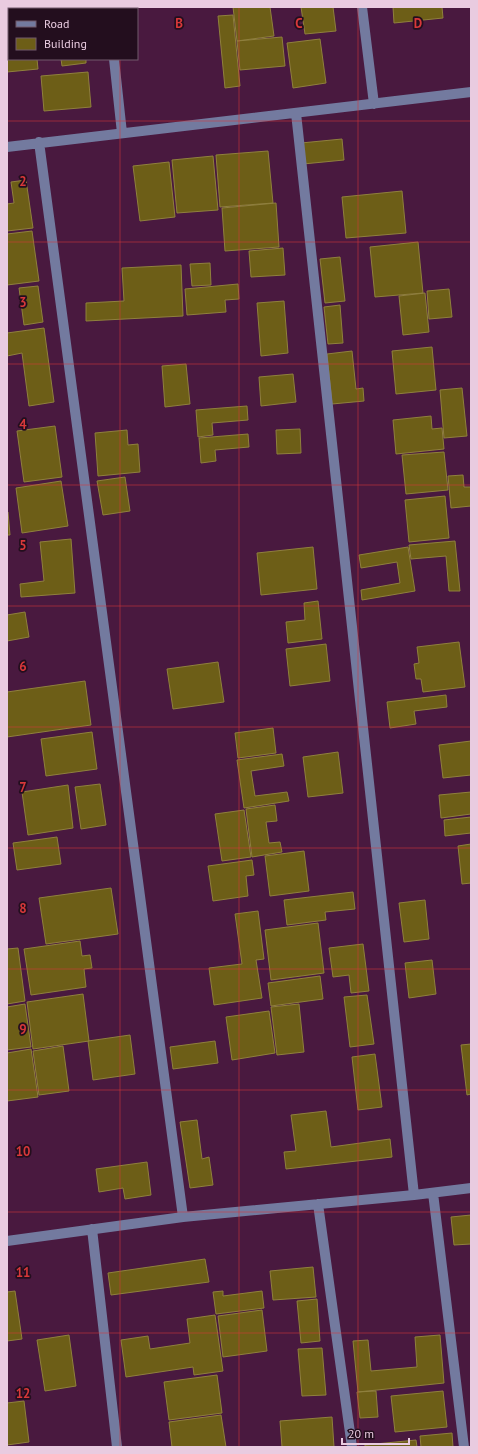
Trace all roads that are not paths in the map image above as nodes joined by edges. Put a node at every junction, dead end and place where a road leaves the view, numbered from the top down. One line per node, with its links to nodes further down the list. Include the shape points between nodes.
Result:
1 (362, 7): 4 (street)
2 (114, 60): 6 (street)
3 (471, 92): 4 (street)
4 (374, 104): 5 (street)
5 (296, 113): 6 (street); 11 (street)
6 (122, 133): 7 (street)
7 (39, 142): 8 (street); 13 (street)
8 (7, 146)
9 (471, 1188): 10 (street)
10 (433, 1193): 11 (street); 18 (street)
11 (414, 1195): 12 (street)
12 (318, 1204): 13 (street); 17 (street)
13 (183, 1217): 14 (street)
14 (92, 1229): 15 (street); 16 (street)
15 (7, 1241)
16 (117, 1447)
17 (352, 1447)
18 (464, 1447)

